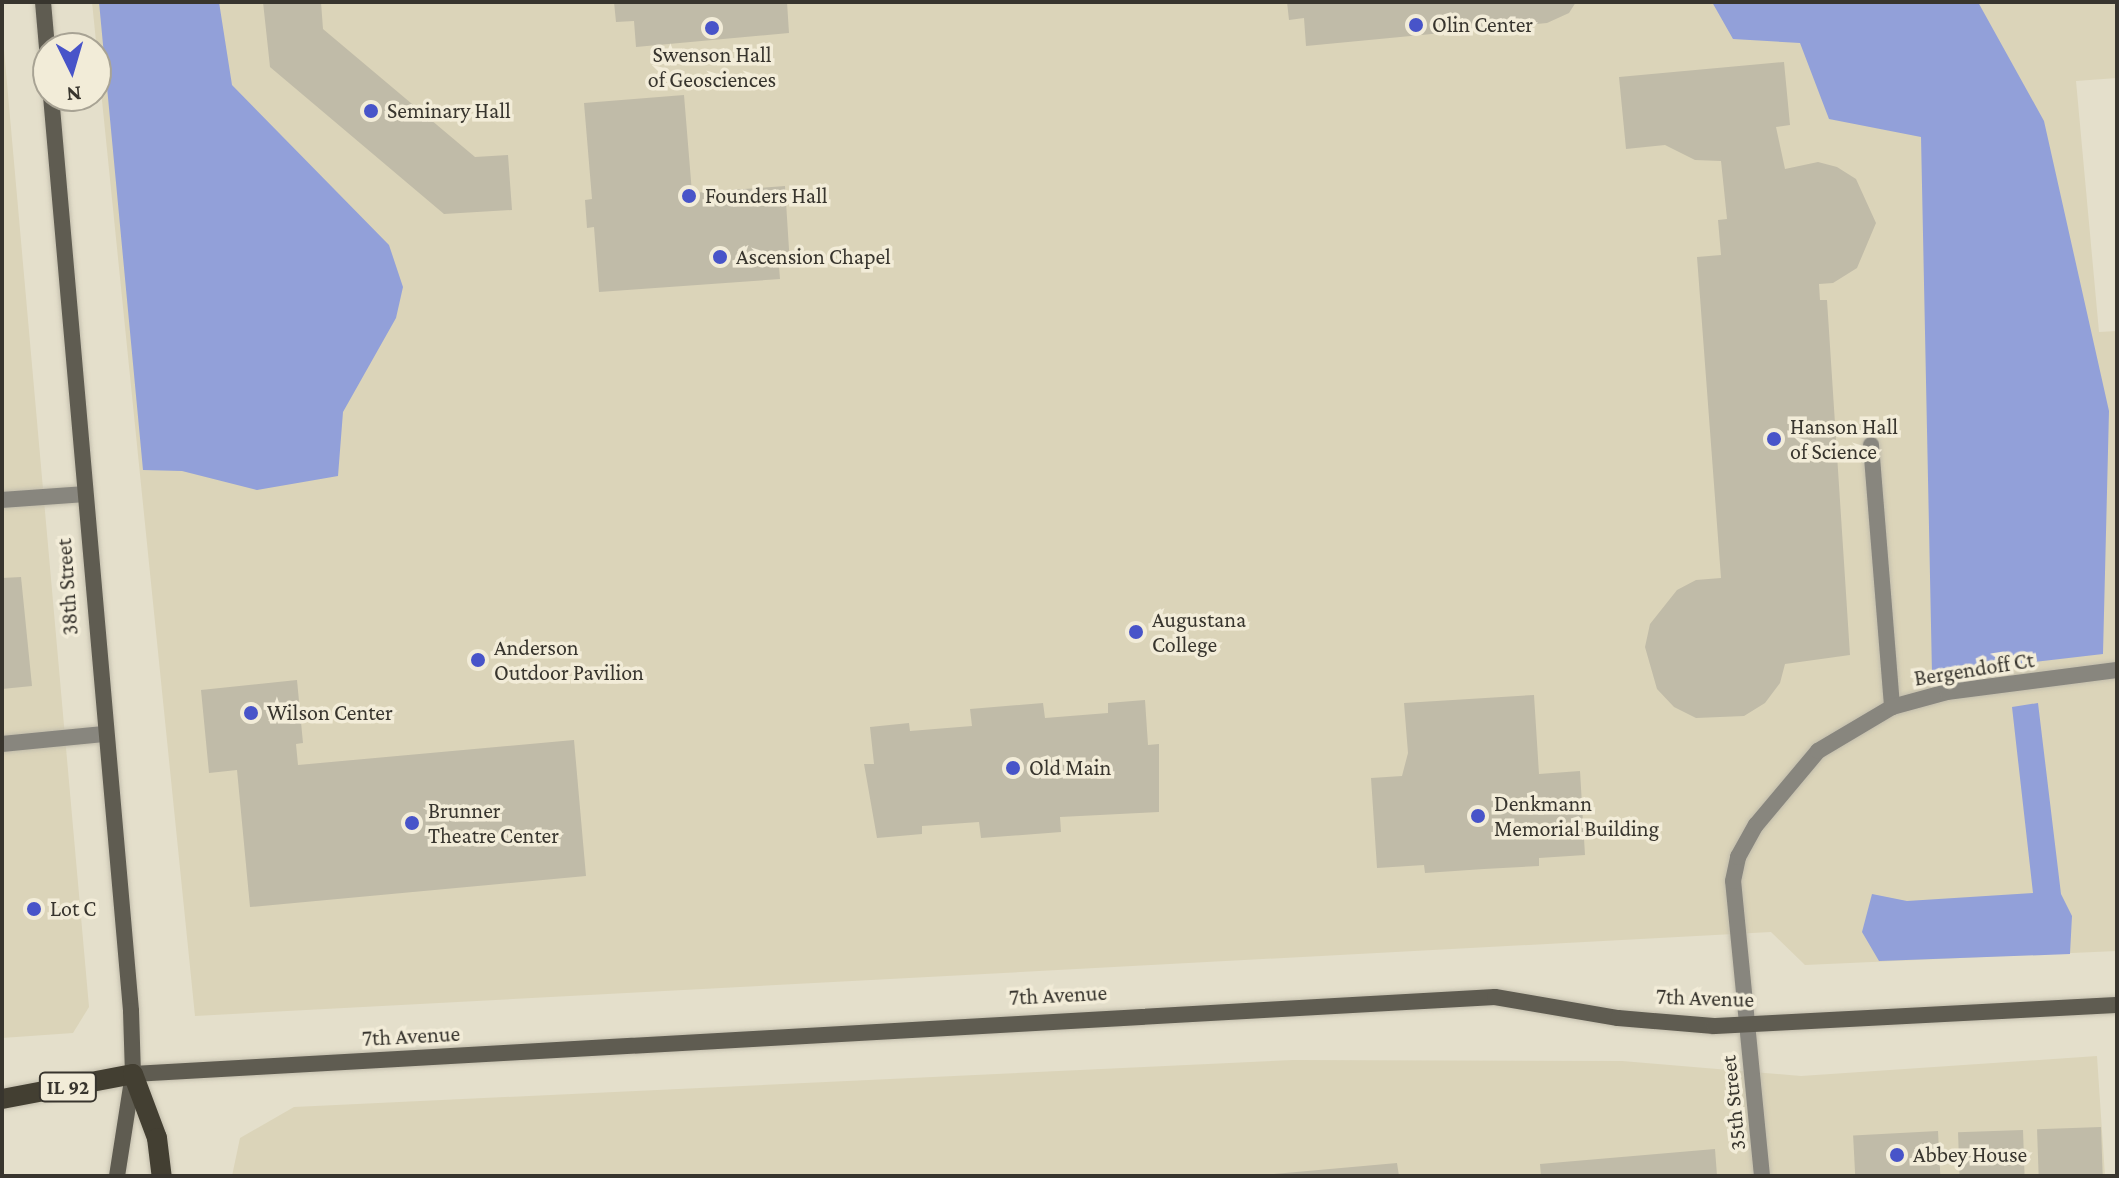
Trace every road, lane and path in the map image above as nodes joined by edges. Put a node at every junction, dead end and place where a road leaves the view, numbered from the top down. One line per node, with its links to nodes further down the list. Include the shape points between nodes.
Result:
1 (43, 2): 2 (street)
2 (46, 32)
3 (52, 112): 5 (street, 38th Street)
4 (1871, 445): 8 (street)
5 (85, 494): 6 (street); 9 (street, 38th Street)
6 (2, 500)
7 (2117, 670): 8 (street, Bergendoff Ct, via 1947,692)
8 (1892, 707): 12 (street, Bergendoff Ct, via 1818,751 1778,795 1738,857 1733,881)
9 (104, 734): 10 (street); 13 (street, 38th Street)
10 (2, 744)
11 (2117, 1005): 12 (street, 7th Avenue)
12 (1746, 1025): 13 (street, 7th Avenue, via 1618,1018 1481,998); 17 (street, 35th Street)
13 (133, 1074): 14 (main road, 7th Avenue / IL 92); 15 (street, 38th Street); 16 (main road, 38th Street, via 157,1138)
14 (2, 1099)
15 (117, 1176)
16 (162, 1176)
17 (1762, 1176)

